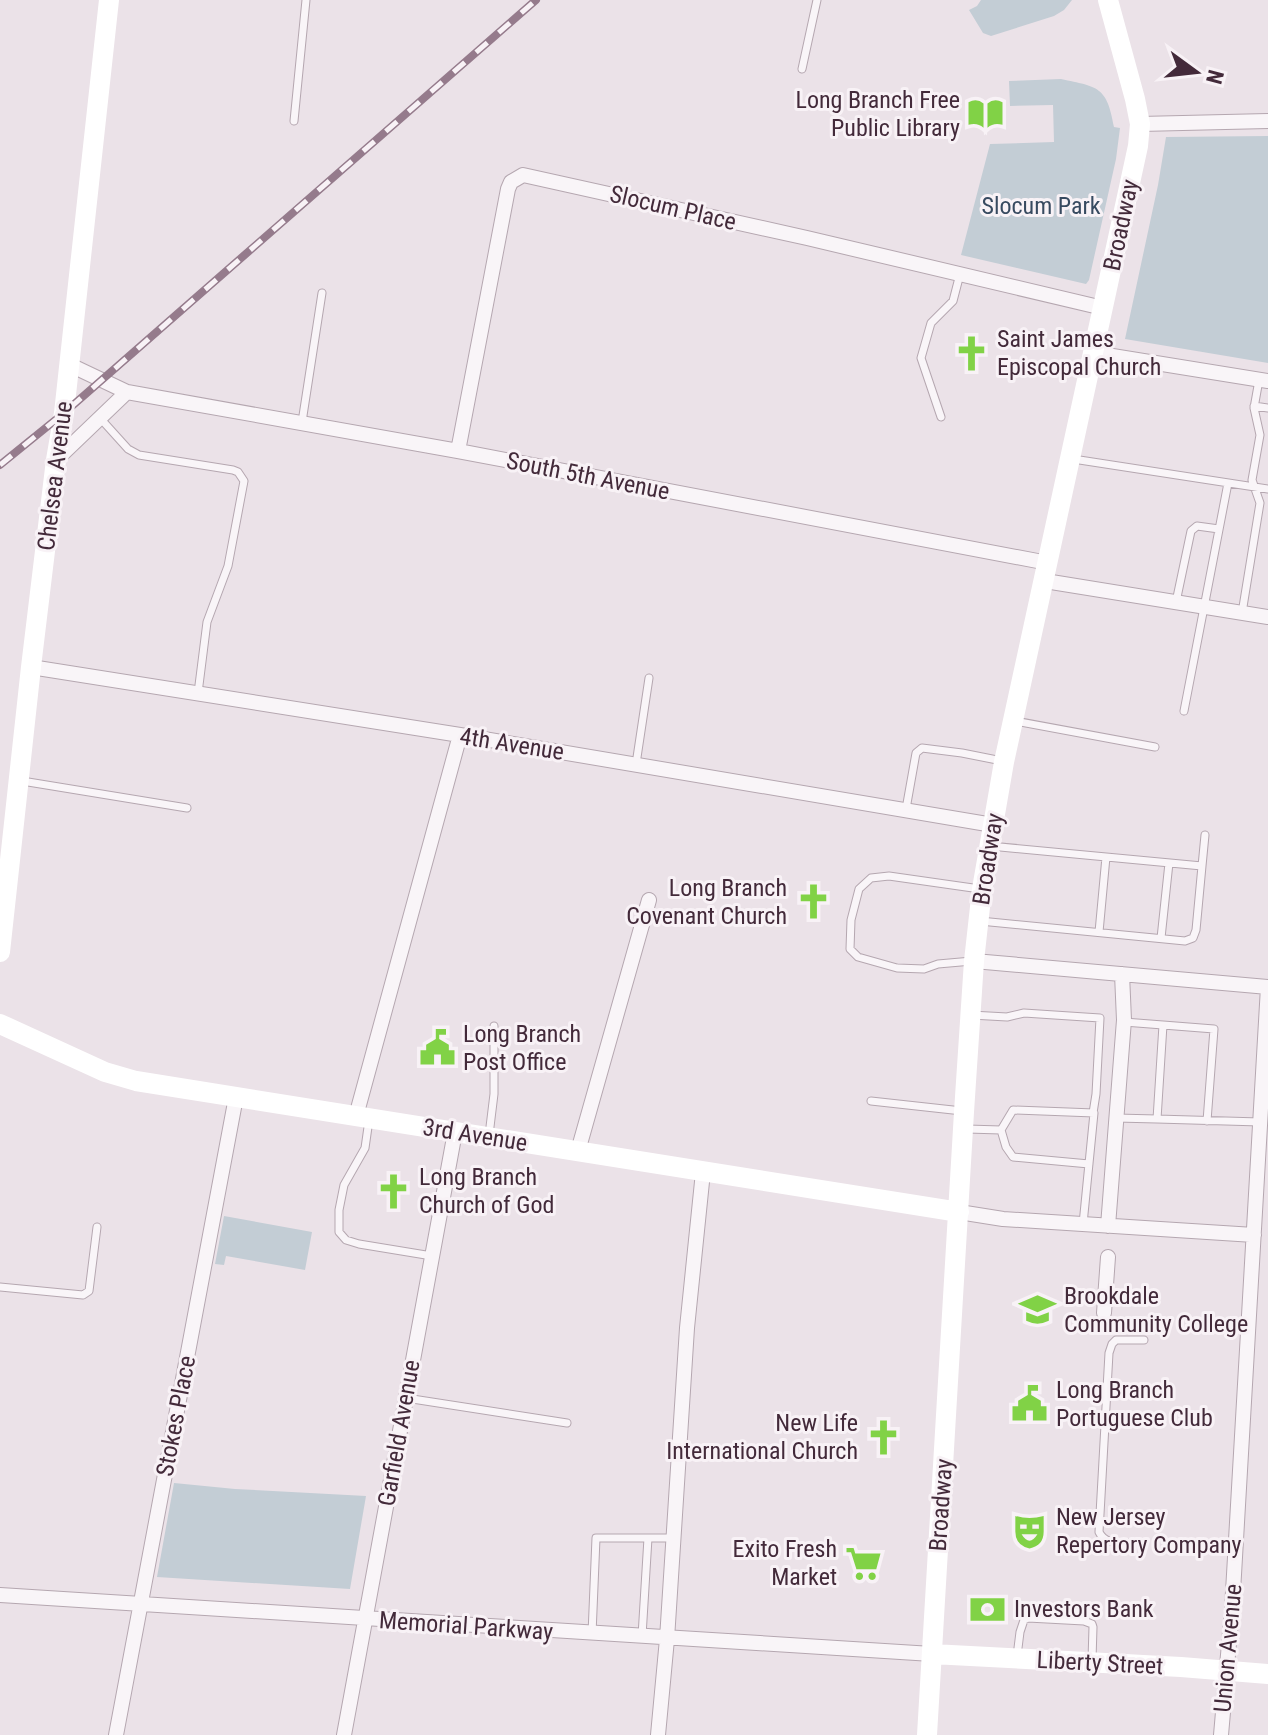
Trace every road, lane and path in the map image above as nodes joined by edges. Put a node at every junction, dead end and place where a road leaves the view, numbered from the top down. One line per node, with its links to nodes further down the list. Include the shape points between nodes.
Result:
1 (109, 0): 13 (street, Chelsea Avenue)
2 (306, 0): 6 (lane)
3 (817, 0): 5 (lane)
4 (1108, 0): 8 (street, Broadway)
5 (802, 69)
6 (294, 121)
7 (1268, 121): 8 (street)
8 (1140, 124): 11 (street, Broadway)
9 (960, 274): 11 (street, Slocum Place); 18 (lane, via 953,301 931,323 921,358); 21 (street, Slocum Place, via 523,175 508,189)
10 (322, 293): 20 (lane)
11 (1103, 308): 12 (street, Broadway)
12 (1094, 353): 14 (street); 22 (street, Broadway)
13 (68, 364): 15 (street, South 5th Avenue); 23 (street, Chelsea Avenue)
14 (1264, 380): 16 (lane)
15 (127, 392): 19 (street); 20 (street, South 5th Avenue)
16 (1254, 406): 17 (lane); 25 (lane, via 1260,435)
17 (1268, 408)
18 (941, 417)
19 (100, 418): 23 (street); 35 (lane, via 139,455 233,470 244,481 228,566 207,622)
20 (301, 424): 21 (street, South 5th Avenue)
21 (458, 451): 28 (street, South 5th Avenue)
22 (1071, 459): 24 (lane); 28 (street, Broadway)
23 (56, 460): 33 (street, Chelsea Avenue)
24 (1228, 483): 25 (lane); 27 (lane)
25 (1253, 488): 26 (lane); 31 (lane, via 1260,503)
26 (1268, 489)
27 (1219, 529): 29 (lane, via 1197,526 1191,531); 30 (lane)
28 (1046, 572): 29 (street, South 5th Avenue); 37 (street, Broadway)
29 (1176, 602): 30 (street, South 5th Avenue)
30 (1204, 606): 31 (street, South 5th Avenue); 36 (lane)
31 (1242, 613): 32 (street, South 5th Avenue)
32 (1268, 617)
33 (31, 667): 35 (street, 4th Avenue); 42 (street, Chelsea Avenue)
34 (649, 678): 41 (lane)
35 (198, 693): 38 (street, 4th Avenue)
36 (1184, 711)
37 (1013, 720): 39 (lane); 40 (street, Broadway)
38 (460, 735): 41 (street, 4th Avenue); 69 (street)
39 (1155, 747)
40 (1004, 762): 44 (lane, via 922,748 916,753); 45 (street, Broadway)
41 (636, 764): 44 (street, 4th Avenue)
42 (19, 781): 43 (lane); 51 (street, Chelsea Avenue)
43 (187, 808)
44 (906, 809): 45 (street, 4th Avenue)
45 (993, 825): 47 (street, Broadway)
46 (1205, 835): 50 (lane)
47 (989, 846): 48 (lane); 52 (street, Broadway)
48 (1106, 857): 49 (lane); 55 (lane)
49 (1169, 863): 50 (lane); 56 (lane)
50 (1202, 866): 56 (lane, via 1193,938)
51 (5, 870): 57 (street, Chelsea Avenue)
52 (982, 889): 54 (street, Broadway); 58 (lane, via 871,878 859,889 851,920 850,949 858,957 924,969)
53 (649, 900): 78 (street)
54 (978, 920): 55 (lane); 58 (street, Broadway)
55 (1099, 932): 56 (lane)
56 (1161, 938)
57 (0, 952)
58 (974, 961): 59 (street); 61 (street, Broadway)
59 (1122, 974): 60 (street); 62 (street)
60 (1268, 987): 74 (street, Union Avenue)
61 (971, 1015): 68 (lane, via 1100,1018); 72 (street, Broadway)
62 (1124, 1022): 64 (lane); 70 (street)
63 (0, 1024): 66 (street, 3rd Avenue, via 105,1072)
64 (1163, 1025): 71 (lane); 73 (lane, via 1214,1029)
65 (494, 1026): 77 (lane)
66 (236, 1097): 69 (street, 3rd Avenue); 97 (street, Stokes Place)
67 (871, 1101): 72 (lane)
68 (1093, 1113): 75 (lane, via 1013,1110); 79 (lane)
69 (362, 1117): 76 (street, 3rd Avenue); 86 (lane, via 365,1148 344,1185 339,1232 359,1244)
70 (1116, 1118): 71 (lane); 83 (street)
71 (1157, 1119): 73 (lane)
72 (964, 1120): 75 (lane); 81 (street, Broadway)
73 (1207, 1121): 74 (lane)
74 (1260, 1122): 85 (street, Union Avenue)
75 (1001, 1130): 79 (lane, via 1013,1157)
76 (455, 1132): 77 (street, 3rd Avenue); 86 (street, Garfield Avenue)
77 (489, 1137): 78 (street, 3rd Avenue)
78 (578, 1151): 80 (street, 3rd Avenue)
79 (1089, 1164): 82 (lane)
80 (703, 1172): 81 (street, 3rd Avenue); 94 (street)
81 (959, 1212): 82 (street); 102 (street, Broadway)
82 (1083, 1224): 83 (street)
83 (1108, 1226): 85 (street)
84 (97, 1227): 88 (lane, via 87,1294)
85 (1254, 1235): 105 (street, Union Avenue)
86 (432, 1256): 91 (street, Garfield Avenue)
87 (1108, 1257): 89 (street)
88 (0, 1287)
89 (1104, 1313)
90 (1144, 1340): 95 (lane, via 1116,1340 1109,1353 1099,1532 1107,1541)
91 (406, 1398): 92 (lane); 98 (street, Garfield Avenue)
92 (567, 1423)
93 (648, 1538): 94 (lane); 99 (lane, via 596,1538); 100 (lane)
94 (674, 1538): 101 (street)
95 (1132, 1543)
96 (0, 1595): 97 (street, Memorial Parkway)
97 (141, 1605): 98 (street, Memorial Parkway); 107 (street, Stokes Place)
98 (365, 1619): 99 (street, Memorial Parkway); 108 (street, Garfield Avenue)
99 (592, 1634): 100 (street, Memorial Parkway)
100 (642, 1637): 101 (street, Memorial Parkway)
101 (667, 1639): 102 (street, Memorial Parkway); 109 (street)
102 (932, 1654): 103 (street, Liberty Street); 110 (street, Broadway)
103 (1017, 1658): 104 (street, Liberty Street); 104 (lane, via 1021,1624 1028,1618 1088,1621 1093,1627)
104 (1092, 1662): 105 (street, Liberty Street)
105 (1227, 1671): 106 (street, Liberty Street); 111 (street, Union Avenue)
106 (1268, 1674)
107 (116, 1735)
108 (344, 1735)
109 (658, 1735)
110 (927, 1735)
111 (1221, 1735)

